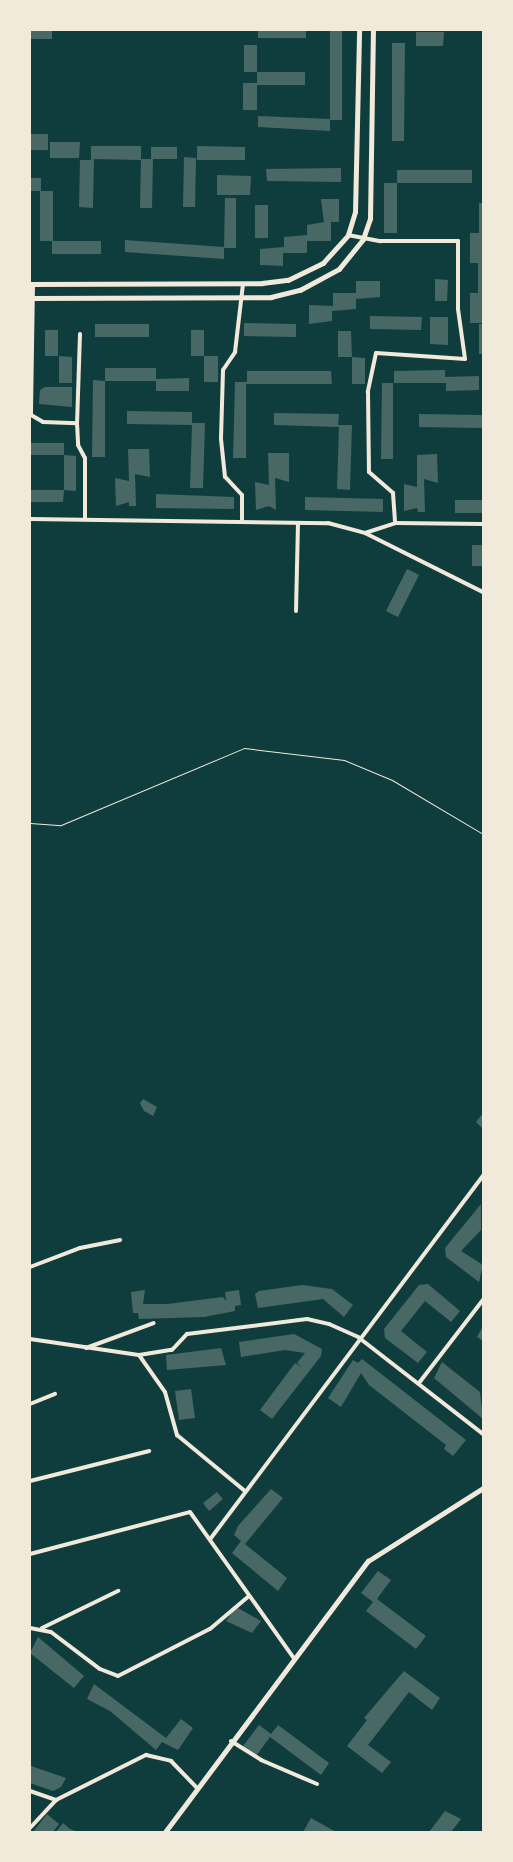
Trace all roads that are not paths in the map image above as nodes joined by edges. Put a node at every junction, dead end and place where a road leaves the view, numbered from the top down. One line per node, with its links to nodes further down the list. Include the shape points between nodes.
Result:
1 (359, 30): 3 (street, via 357,196)
2 (373, 30): 4 (street, via 371,206)
3 (348, 235): 4 (street); 6 (street, via 323,263 298,276)
4 (363, 239): 8 (street, via 339,269 310,286 279,296); 15 (street, via 458,241 458,308 465,359 376,353 368,392 368,472 393,493)
5 (31, 284): 6 (street); 7 (street)
6 (243, 284): 8 (street)
7 (33, 298): 8 (street); 10 (street, via 31,415 43,422)
8 (240, 298): 13 (street, via 235,352 223,370 221,438 224,477 242,495)
9 (80, 334): 10 (street)
10 (77, 423): 12 (street, via 78,445 85,458)
11 (30, 518): 12 (street)
12 (85, 519): 13 (street)
13 (242, 522): 14 (street)
14 (298, 523): 17 (street, via 328,523); 19 (street)
15 (395, 523): 16 (street); 17 (street)
16 (483, 524)
17 (366, 533): 18 (street)
18 (483, 592)
19 (296, 611)
20 (483, 1176): 25 (street)
21 (120, 1240): 22 (street, via 80,1248)
22 (30, 1267)
23 (483, 1300): 29 (street)
24 (154, 1323): 27 (street)
25 (358, 1337): 28 (street, via 307,1319 187,1334 172,1350); 29 (street); 36 (street)
26 (30, 1339): 27 (street)
27 (84, 1348): 28 (street)
28 (139, 1355): 36 (street, via 165,1392 177,1436)
29 (419, 1383): 32 (street)
30 (55, 1394): 31 (street)
31 (30, 1404)
32 (483, 1434)
33 (149, 1451): 34 (street)
34 (30, 1481)
35 (483, 1488): 43 (main road, via 368,1561)
36 (245, 1492): 37 (street)
37 (211, 1538): 38 (street, via 190,1512 183,1511); 40 (street)
38 (30, 1554)
39 (118, 1590): 42 (street)
40 (250, 1596): 42 (street, via 210,1629 125,1673 112,1676); 43 (street)
41 (30, 1628): 42 (street)
42 (42, 1628)
43 (293, 1657): 44 (main road)
44 (232, 1741): 45 (street, via 260,1760); 46 (main road)
45 (318, 1784)
46 (197, 1788): 48 (street, via 172,1761 146,1756); 50 (main road)
47 (30, 1791): 48 (street)
48 (56, 1800): 49 (street)
49 (30, 1828)
50 (165, 1832)

